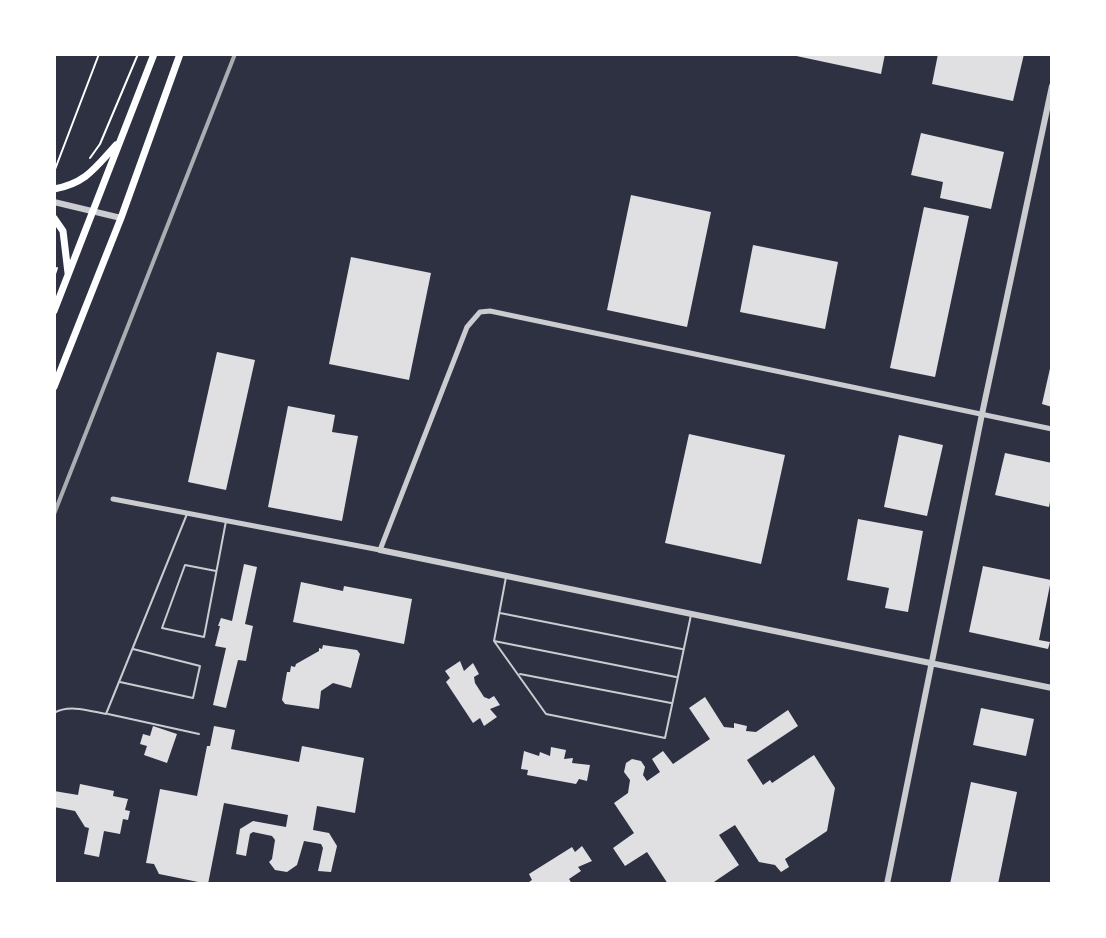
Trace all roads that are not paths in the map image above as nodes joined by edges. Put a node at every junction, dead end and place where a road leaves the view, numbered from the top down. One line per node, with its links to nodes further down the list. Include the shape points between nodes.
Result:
1 (154, 54): 4 (main road)
2 (180, 54): 9 (main road)
3 (1052, 86): 13 (street)
4 (120, 141): 5 (main road, via 91,174); 7 (main road)
5 (54, 189)
6 (54, 202): 7 (street)
7 (93, 211): 9 (street); 10 (main road)
8 (54, 218): 10 (main road, via 63,231)
9 (121, 218): 12 (main road)
10 (68, 275): 11 (main road)
11 (54, 311)
12 (54, 387)
13 (982, 414): 14 (street); 18 (street, via 501,312 480,312 467,327); 26 (street)
14 (1052, 429)
15 (113, 499): 16 (street)
16 (187, 513): 17 (street); 24 (lane)
17 (226, 520): 18 (street); 19 (lane)
18 (380, 550): 20 (street)
19 (216, 571): 19 (lane, via 204,637 162,628 185,565)
20 (506, 576): 21 (lane); 22 (street)
21 (499, 613): 23 (lane); 25 (lane)
22 (691, 613): 25 (lane); 26 (street)
23 (494, 641): 27 (lane); 28 (lane)
24 (133, 649): 29 (lane); 29 (lane, via 200,666 193,698)
25 (683, 650): 28 (lane)
26 (933, 662): 30 (street); 35 (street)
27 (519, 674): 31 (lane); 31 (lane, via 546,714 665,738)
28 (678, 677): 31 (lane)
29 (119, 682): 33 (lane)
30 (1052, 688)
31 (672, 704)
32 (54, 713): 33 (lane, via 77,709)
33 (106, 714): 34 (lane)
34 (199, 734)
35 (887, 884)

